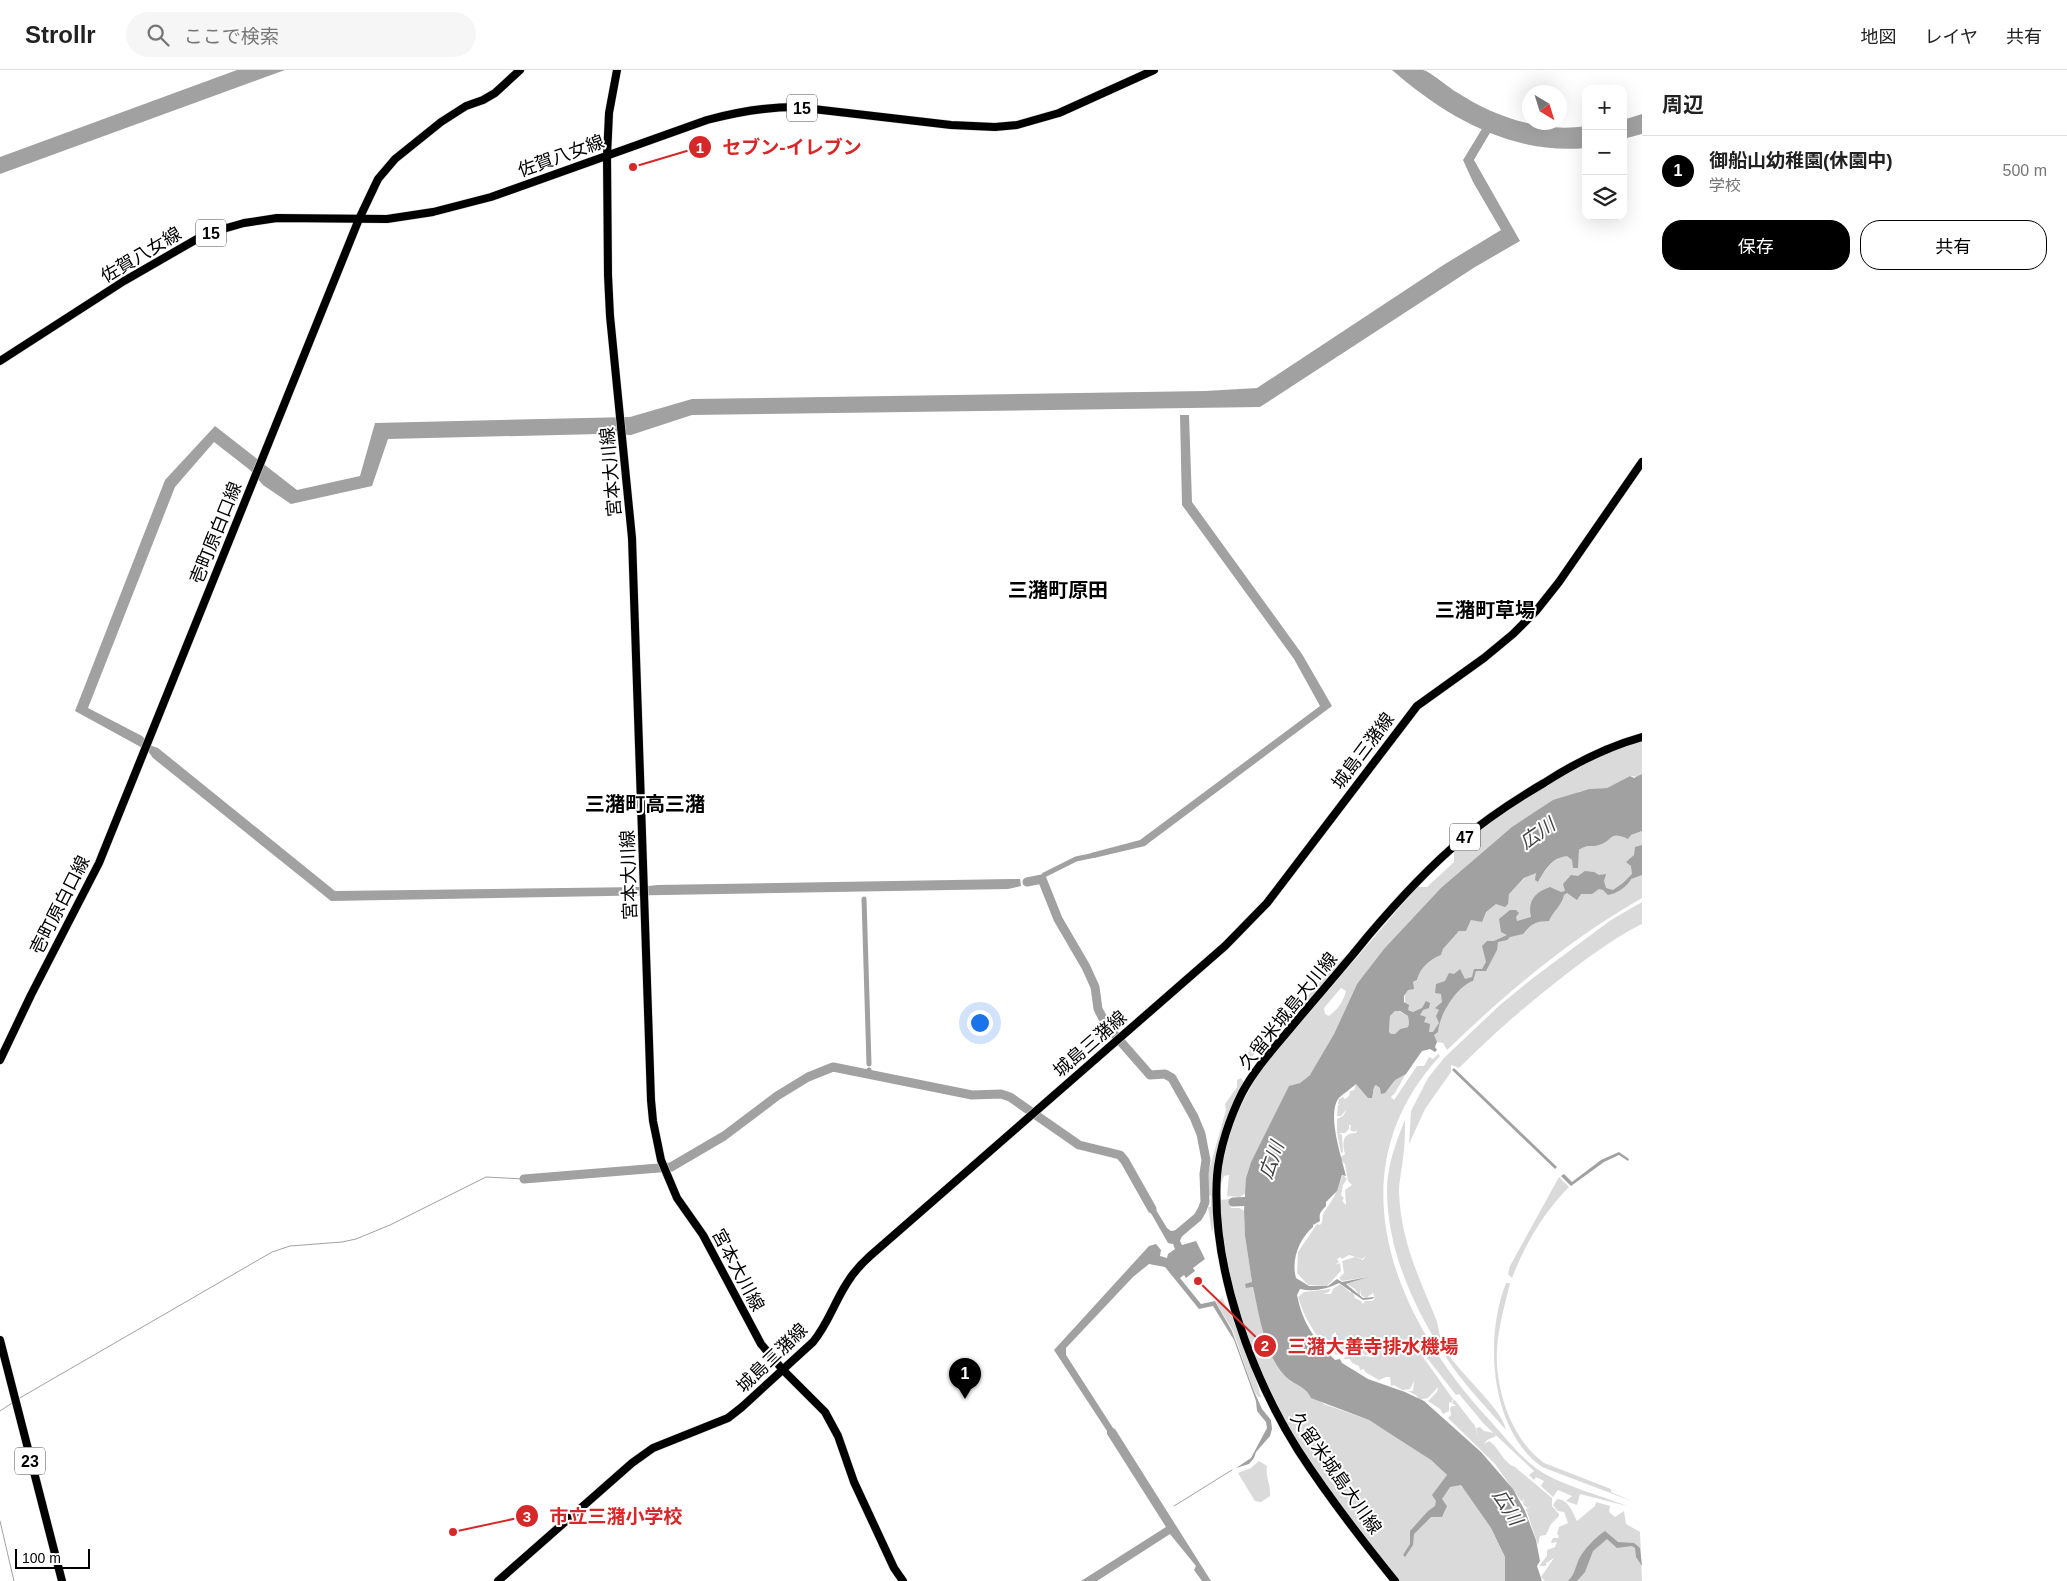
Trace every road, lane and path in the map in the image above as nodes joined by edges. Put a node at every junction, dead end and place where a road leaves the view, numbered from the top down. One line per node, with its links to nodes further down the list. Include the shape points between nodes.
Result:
1 (520, 70): 5 (main road, 壱町原白口線, via 495,93 441,122 391,163 378,179)
2 (616, 70): 4 (main road, 宮本大川線)
3 (1154, 70): 4 (main road, 佐賀八女線 / 15, via 1078,106 1017,125 951,125 770,107 725,115)
4 (607, 156): 5 (main road, 佐賀八女線 / 15, via 491,197 434,212 387,219); 11 (main road, 宮本大川線, via 610,308 632,538 651,1100 657,1142 662,1164 678,1198 713,1252 761,1344)
5 (359, 219): 6 (main road, 佐賀八女線 / 15, via 277,218 216,231 124,281); 9 (main road, 壱町原白口線, via 99,863)
6 (0, 361)
7 (1642, 462): 11 (main road, 城島三潴線, via 1536,611 1484,658 1418,706 1267,902 1221,950 870,1256 846,1285 822,1331)
8 (1642, 737): 15 (main road, 久留米城島大川線 / 47, via 1589,756 1562,771 1459,842 1410,889 1264,1059 1241,1096 1227,1132 1217,1175 1219,1223 1231,1295 1248,1347 1276,1412 1297,1448)
9 (0, 1060)
10 (0, 1340): 12 (main road, 23)
11 (783, 1370): 13 (main road, 城島三潴線, via 728,1418 653,1448 632,1463); 14 (main road, 宮本大川線, via 830,1420 854,1482)
12 (62, 1581)
13 (498, 1581)
14 (903, 1581)
15 (1395, 1581)

